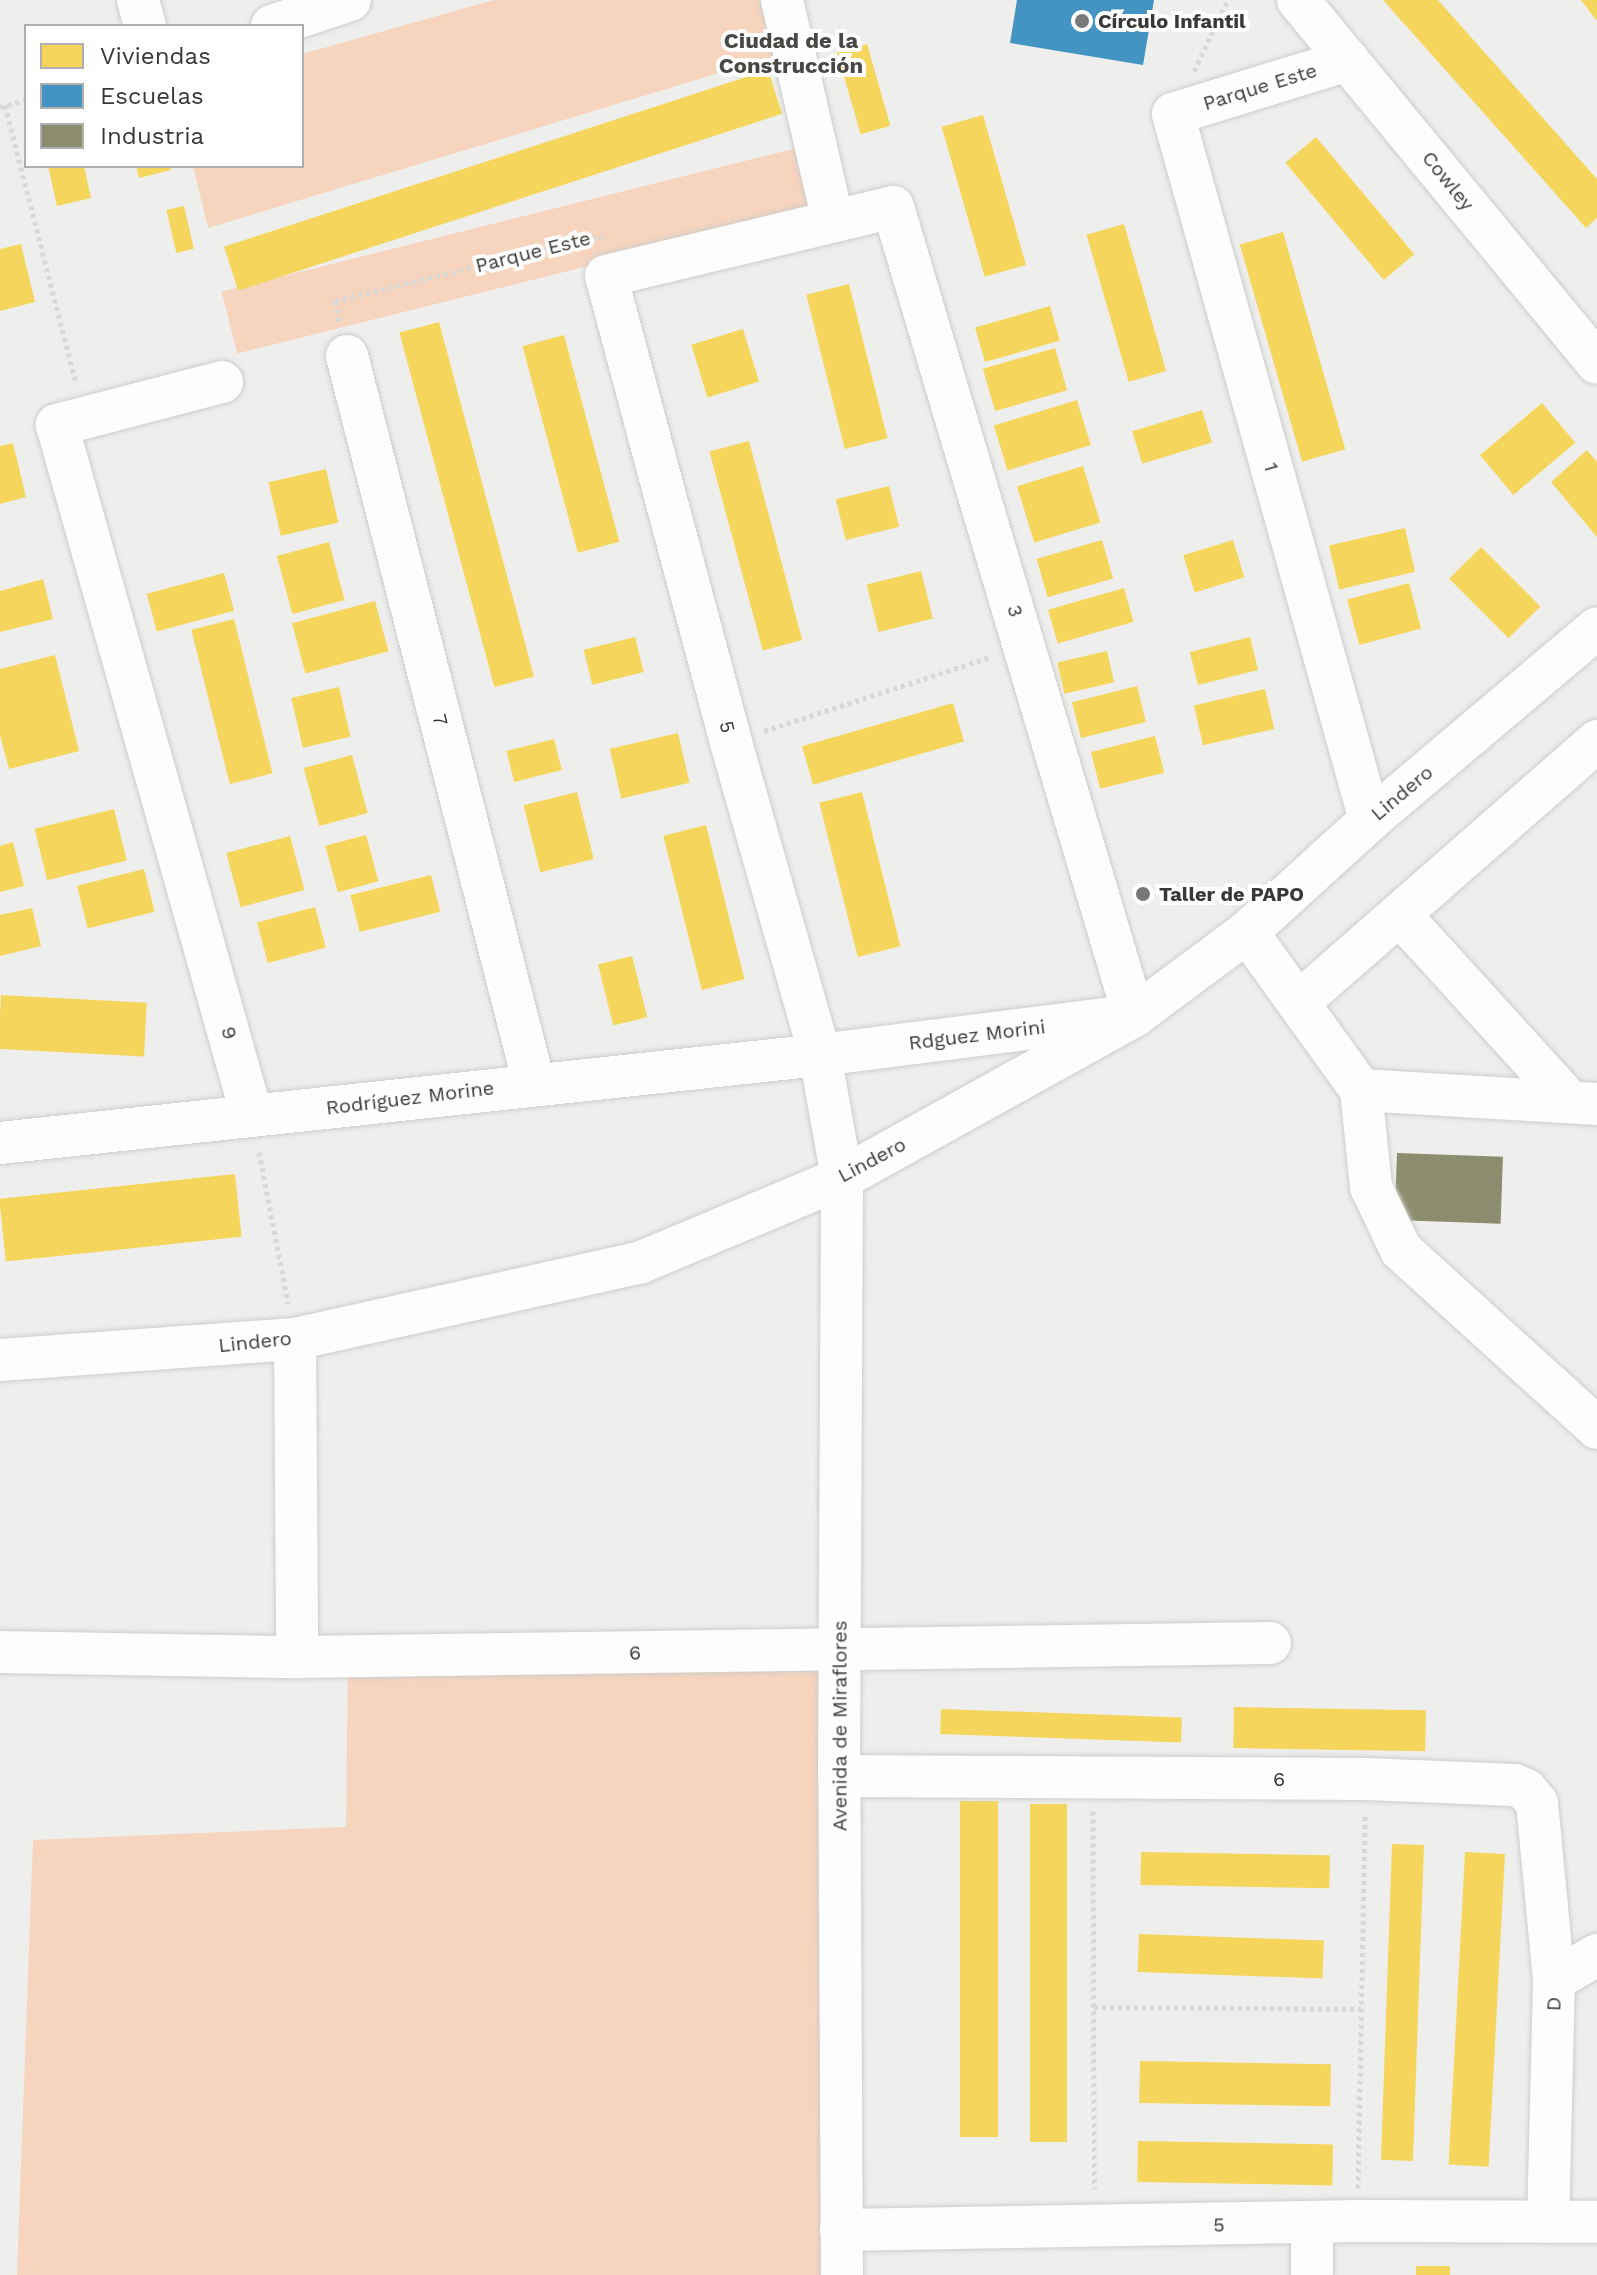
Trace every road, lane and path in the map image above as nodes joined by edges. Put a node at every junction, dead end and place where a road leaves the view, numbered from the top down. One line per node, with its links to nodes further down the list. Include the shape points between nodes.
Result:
1 (138, 0): 6 (street)
2 (350, 0): 7 (street)
3 (782, 0): 13 (street)
4 (1228, 0): 11 (path)
5 (1298, 0): 8 (street, Cowley)
6 (144, 24)
7 (278, 24)
8 (1348, 60): 11 (street, Parque Este); 16 (street, Cowley)
9 (24, 101): 10 (path)
10 (3, 106): 18 (path, via 78,393)
11 (1173, 114): 23 (street, 1)
12 (893, 207): 13 (street, Parque Este); 20 (street, 3)
13 (833, 221): 14 (street, Parque Este)
14 (606, 276): 15 (path, Parque Este, via 600,236 335,301); 22 (street, 5)
15 (347, 356): 29 (street, 7)
16 (1597, 363)
17 (222, 382): 18 (street)
18 (57, 425): 32 (street, 9)
19 (1597, 628): 23 (street, Lindero)
20 (1025, 646): 22 (path); 27 (street, 3)
21 (1597, 741): 24 (street)
22 (731, 742): 28 (street, 5)
23 (1370, 820): 25 (street, Lindero)
24 (1400, 915): 26 (street); 31 (street)
25 (1247, 932): 26 (street); 27 (street, Lindero)
26 (1298, 1003): 30 (street)
27 (1134, 1016): 28 (street, Rdguez Morini); 34 (street, Lindero)
28 (820, 1055): 29 (street, Rodríguez Morine); 34 (street, 5)
29 (534, 1083): 32 (street, Rodríguez Morine)
30 (1361, 1090): 31 (street); 37 (street, via 1371,1187 1401,1250)
31 (1584, 1103)
32 (252, 1116): 33 (street, Rodríguez Morine); 35 (path)
33 (0, 1143)
34 (842, 1178): 35 (street, Lindero, via 639,1263); 40 (street, Avenida de Miraflores)
35 (295, 1339): 36 (street, Lindero); 41 (street)
36 (0, 1360)
37 (1597, 1428)
38 (1270, 1643): 40 (street, 6)
39 (0, 1652): 41 (street, 6)
40 (840, 1652): 41 (street, 6); 42 (street, Avenida de Miraflores)
41 (297, 1657)
42 (839, 1776): 43 (street, 6); 55 (street, Avenida de Miraflores)
43 (1093, 1778): 44 (street, 6); 48 (path)
44 (1366, 1779): 45 (street, 6, via 1515,1785); 49 (path)
45 (1526, 1790): 47 (street, D, via 1537,1803)
46 (1597, 1955): 47 (street)
47 (1554, 1980): 51 (street, D)
48 (1094, 2007): 49 (path); 54 (path)
49 (1361, 2009): 50 (path)
50 (1357, 2221): 51 (street, 5); 53 (street, 5)
51 (1548, 2222): 52 (street, 5)
52 (1597, 2222)
53 (1312, 2224): 54 (street, 5); 57 (street)
54 (1094, 2227): 55 (street, 5)
55 (841, 2230): 56 (street, Avenida de Miraflores)
56 (842, 2275)
57 (1312, 2275)

